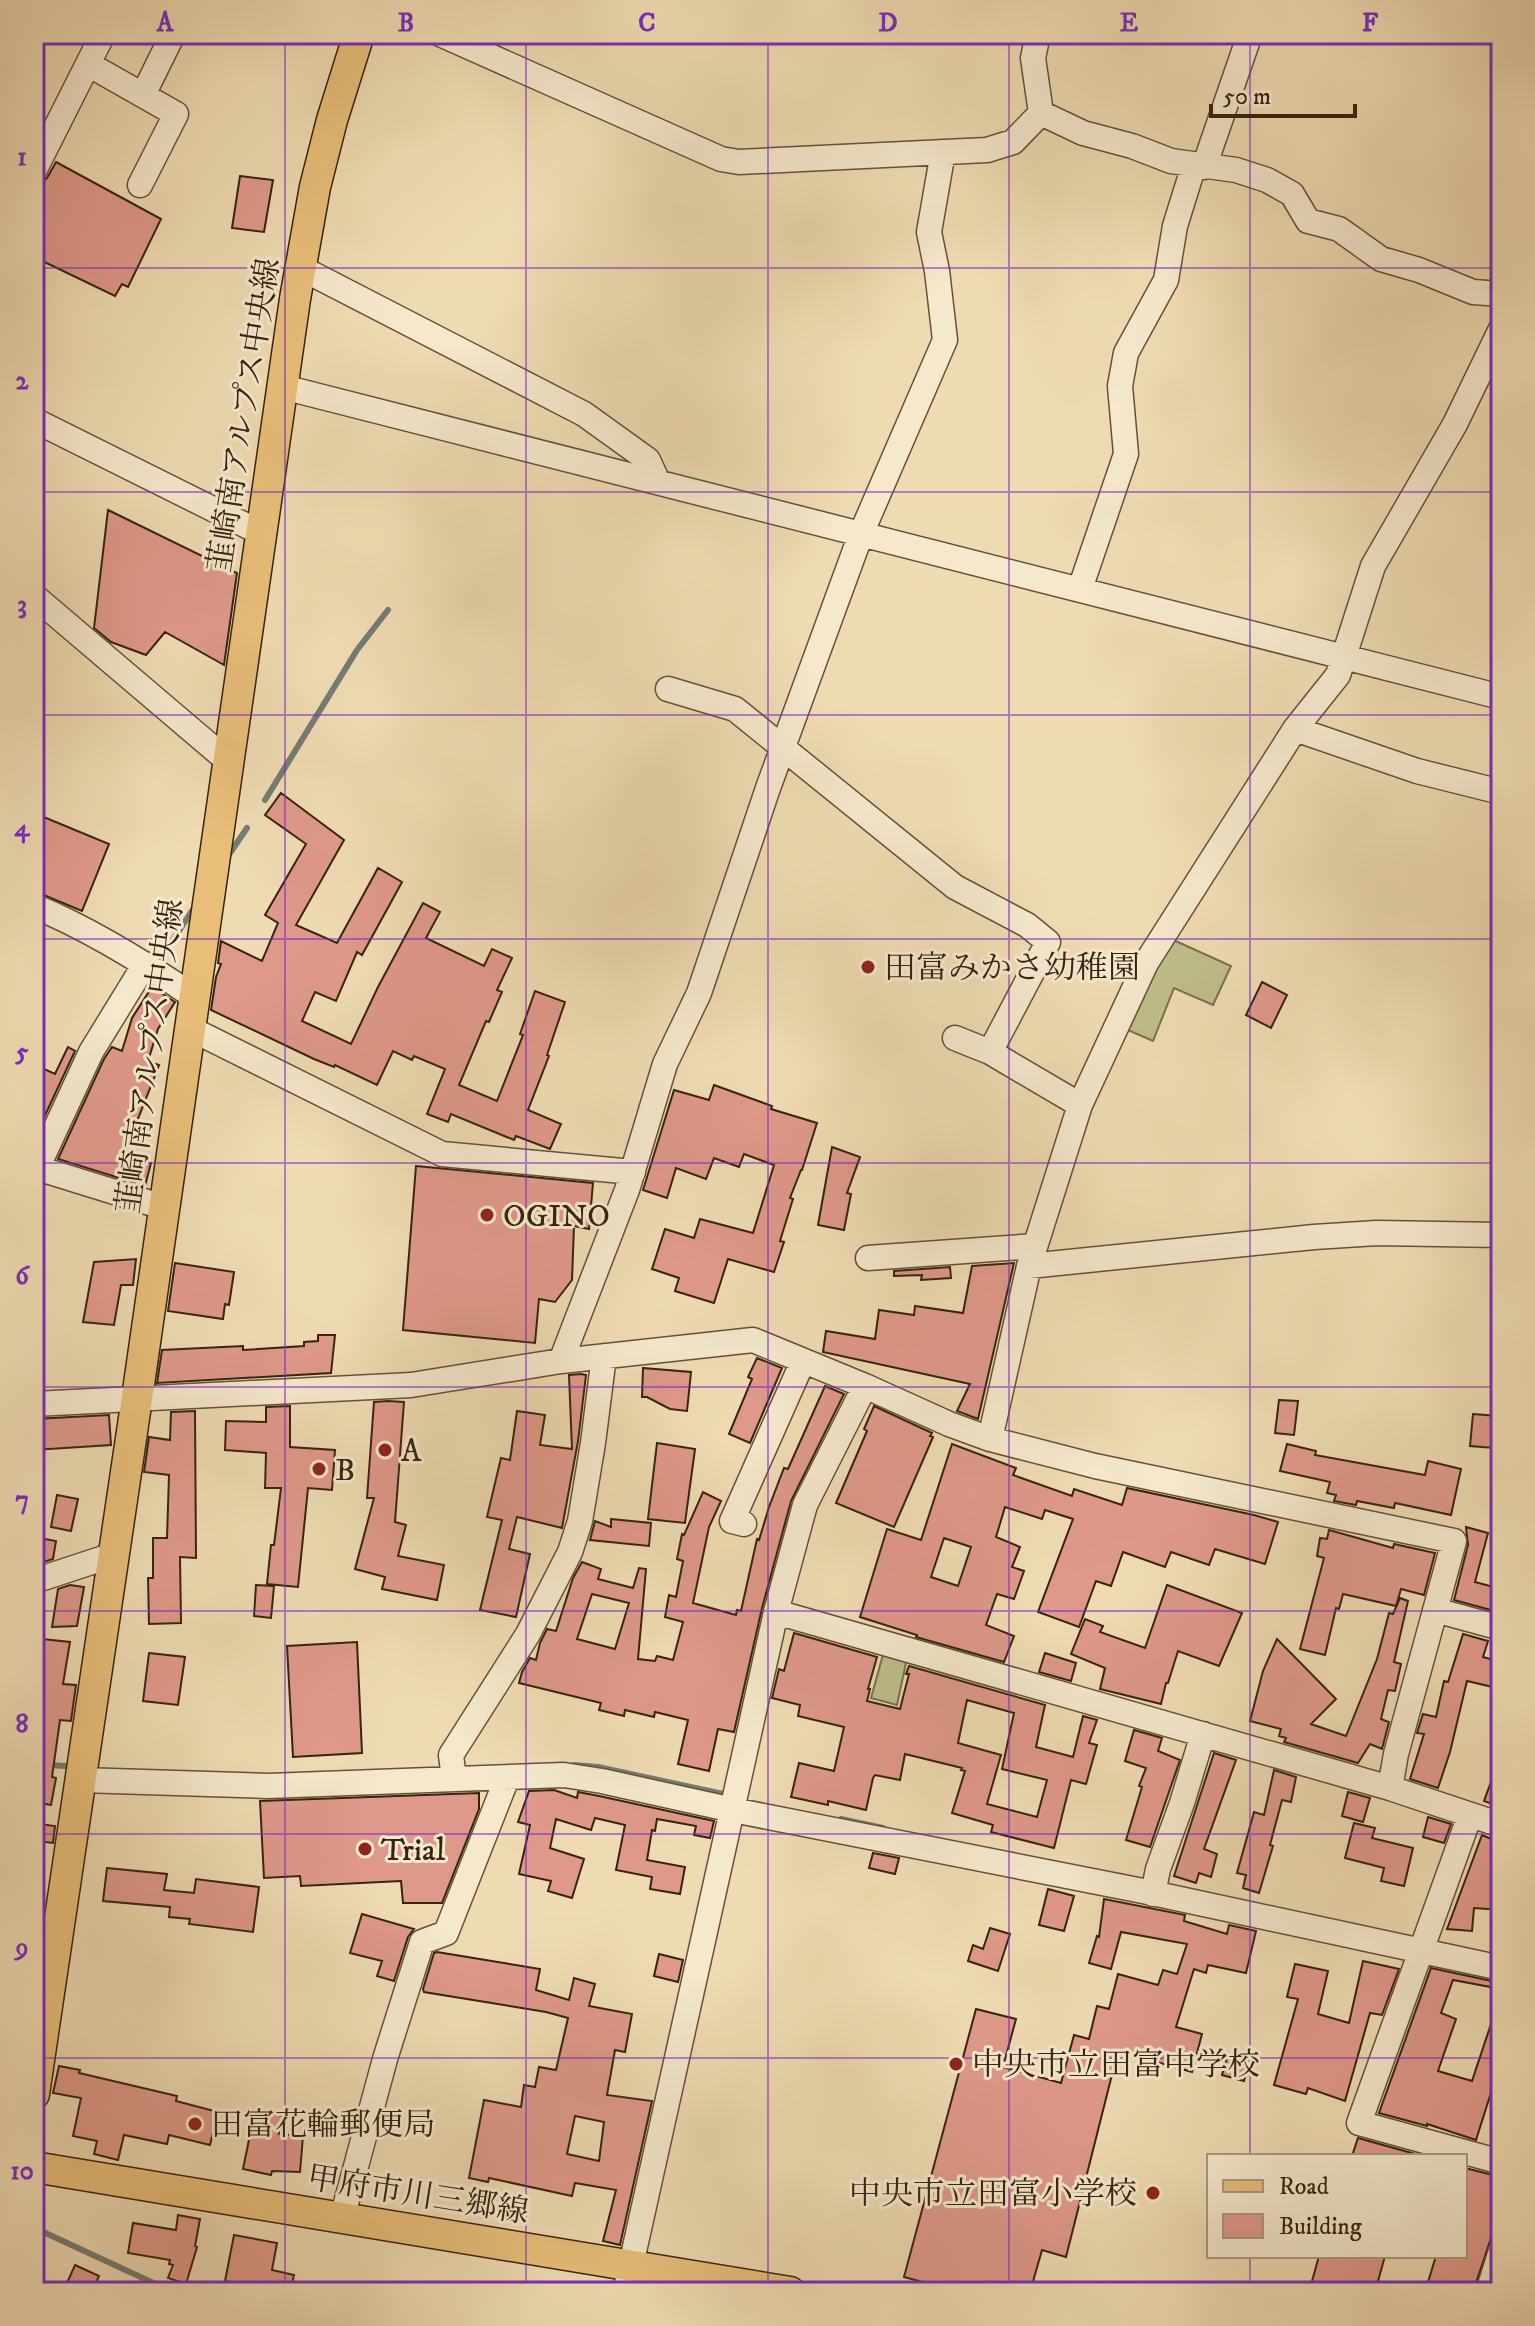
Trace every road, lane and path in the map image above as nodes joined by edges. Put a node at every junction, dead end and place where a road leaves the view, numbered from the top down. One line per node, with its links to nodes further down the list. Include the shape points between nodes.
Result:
1 (103, 34): 7 (street)
2 (173, 34): 8 (street)
3 (359, 34): 15 (main road, 韮崎南アルプス中央線, via 315,187)
4 (440, 34): 11 (street, via 721,159)
5 (1038, 34): 9 (street, via 1033,58)
6 (1250, 34): 12 (street)
7 (88, 64): 8 (street); 10 (street)
8 (143, 95): 14 (street, via 176,114)
9 (1041, 113): 11 (street, via 1013,142 987,150); 12 (street, via 1083,133)
10 (41, 142): 13 (street)
11 (943, 152): 22 (street, via 929,232 945,340)
12 (1199, 166): 16 (street, via 1267,180 1292,194 1308,221 1339,229 1381,259 1473,292); 23 (street, via 1175,226 1166,280 1126,353 1120,386 1126,454)
13 (34, 171)
14 (140, 185)
15 (301, 268): 18 (main road, 韮崎南アルプス中央線); 20 (street, via 584,414 648,460)
16 (1501, 294)
17 (1501, 329): 25 (street, via 1455,424 1373,566)
18 (283, 387): 20 (street); 21 (main road, 韮崎南アルプス中央線)
19 (34, 420): 21 (street)
20 (658, 482): 22 (street)
21 (261, 533): 30 (main road, 韮崎南アルプス中央線)
22 (861, 534): 23 (street); 29 (street)
23 (1080, 589): 25 (street)
24 (34, 596): 30 (street)
25 (1344, 657): 27 (street); 28 (street, via 1338,675)
26 (668, 689): 29 (street, via 735,709)
27 (1501, 697)
28 (1295, 729): 31 (street, via 1417,771); 38 (street, via 1146,963)
29 (783, 748): 37 (street, via 955,887 1048,942); 40 (street, via 699,993 665,1064)
30 (228, 761): 34 (main road, 韮崎南アルプス中央線)
31 (1501, 792)
32 (34, 906): 33 (street)
33 (151, 968): 34 (street); 39 (street, via 91,1052)
34 (193, 996): 35 (main road, 韮崎南アルプス中央線)
35 (189, 1028): 40 (street, via 442,1154); 41 (main road, 韮崎南アルプス中央線)
36 (955, 1038): 37 (street)
37 (990, 1052): 38 (street)
38 (1080, 1105): 43 (street)
39 (39, 1170): 41 (street)
40 (633, 1172): 46 (street)
41 (163, 1207): 49 (main road, 韮崎南アルプス中央線)
42 (1501, 1235): 43 (street, via 1377,1233)
43 (1032, 1256): 44 (street); 51 (street)
44 (868, 1258)
45 (604, 1356): 46 (street); 47 (street, via 753,1340); 59 (street, via 580,1521 570,1552 528,1634 451,1755)
46 (561, 1361): 49 (street, via 411,1385)
47 (803, 1361): 48 (street); 52 (street, via 732,1521)
48 (865, 1386): 51 (street); 56 (street, via 805,1505)
49 (137, 1398): 50 (street); 53 (main road, 韮崎南アルプス中央線)
50 (34, 1404)
51 (990, 1439): 55 (street, via 1454,1541)
52 (744, 1524)
53 (113, 1555): 54 (street); 61 (main road, 韮崎南アルプス中央線)
54 (34, 1581)
55 (1435, 1610): 57 (street); 62 (street)
56 (776, 1612): 58 (street); 63 (street)
57 (1501, 1628)
58 (1203, 1734): 62 (street); 66 (street)
59 (453, 1772): 60 (street); 61 (street, via 268,1786)
60 (507, 1778): 63 (street, via 564,1775); 72 (street, via 446,1933 422,1942)
61 (80, 1780): 69 (main road, 韮崎南アルプス中央線)
62 (1390, 1788): 64 (street)
63 (736, 1801): 66 (street); 74 (street)
64 (1470, 1815): 65 (street); 67 (street)
65 (1501, 1825)
66 (1155, 1887): 67 (street)
67 (1424, 1944): 68 (street); 70 (street, via 1359,2123)
68 (1501, 1968)
69 (34, 2094)
70 (1501, 2162)
71 (34, 2167): 72 (main road, 甲府市川三郷線)
72 (342, 2218): 74 (main road, 甲府市川三郷線)
73 (1501, 2251): 76 (street)
74 (628, 2279): 75 (main road, 甲府市川三郷線)
75 (790, 2292)
76 (1488, 2292)

